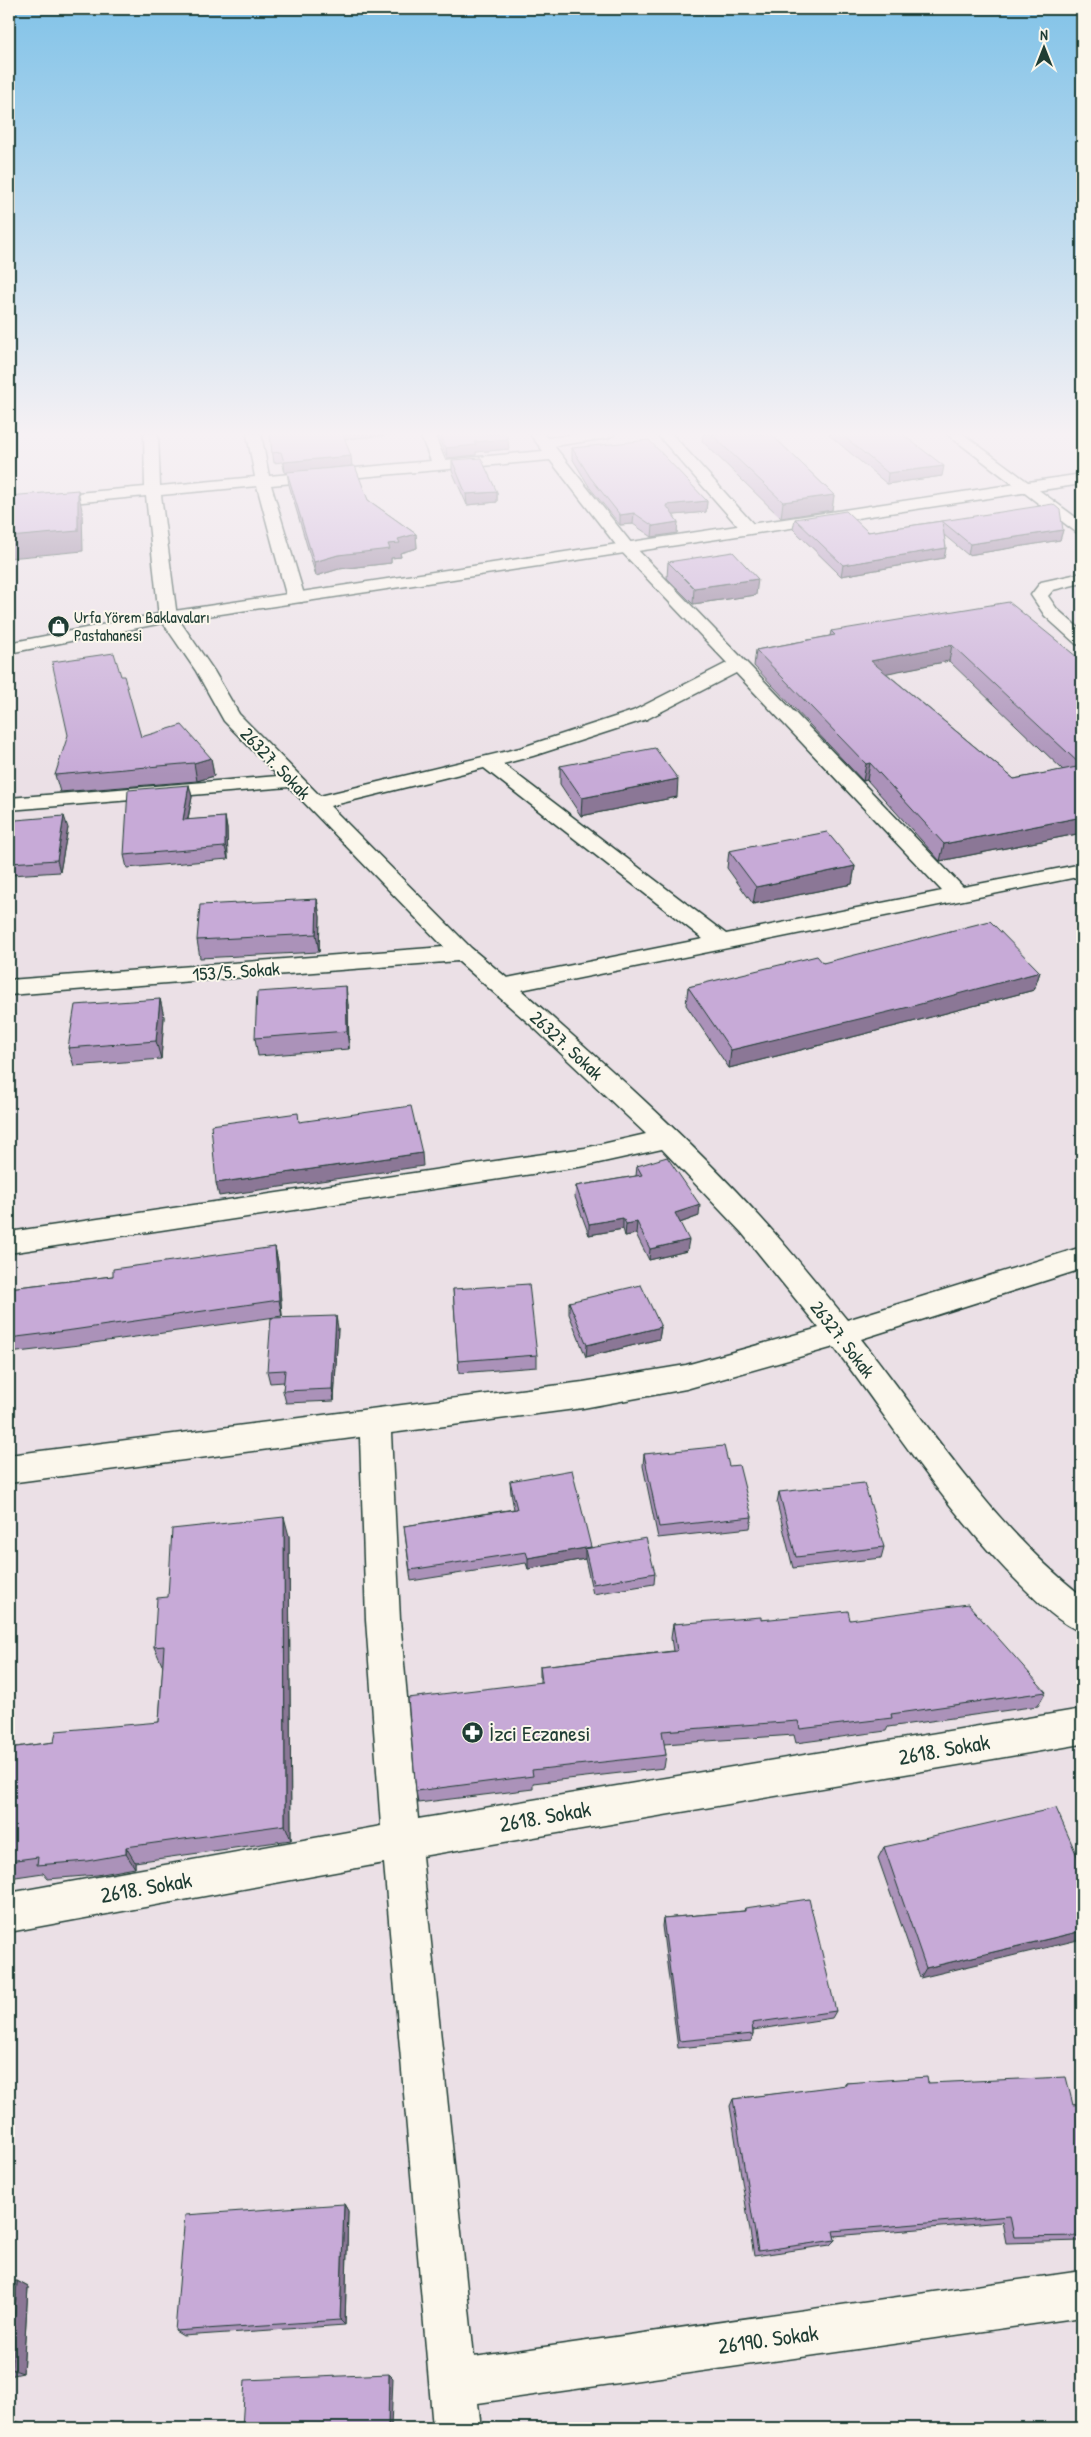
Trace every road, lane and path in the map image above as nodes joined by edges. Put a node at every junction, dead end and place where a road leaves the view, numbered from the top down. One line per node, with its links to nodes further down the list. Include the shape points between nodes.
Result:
1 (160, 548): 6 (street, 26327. Sokak)
2 (282, 548): 5 (street)
3 (626, 548): 5 (street); 9 (street)
4 (1082, 578): 7 (street, via 1047,586 1039,595 1040,601)
5 (296, 598): 6 (street)
6 (168, 617): 8 (street); 11 (street, 26327. Sokak, via 231,718)
7 (1082, 640)
8 (9, 648)
9 (738, 665): 10 (street, via 640,715); 15 (street)
10 (487, 762): 12 (street); 16 (street)
11 (294, 781): 12 (street, 26327. Sokak); 13 (street)
12 (316, 803): 17 (street, 26327. Sokak)
13 (9, 804)
14 (1082, 870): 15 (street)
15 (958, 895): 16 (street)
16 (721, 942): 18 (street)
17 (463, 953): 18 (street, 26327. Sokak); 19 (street, 153/5. Sokak)
18 (503, 986): 20 (street, 26327. Sokak)
19 (9, 988)
20 (668, 1138): 21 (street, via 585,1157); 23 (street, 26327. Sokak, via 752,1226)
21 (9, 1243)
22 (1082, 1258): 23 (street)
23 (840, 1334): 24 (street, via 686,1377 583,1395); 26 (street, 26327. Sokak, via 1010,1555)
24 (375, 1423): 25 (street); 28 (street, via 384,1620)
25 (9, 1469)
26 (1082, 1616)
27 (1082, 1726): 28 (street, 2618. Sokak)
28 (401, 1840): 29 (street, 2618. Sokak); 31 (street)
29 (9, 1913)
30 (1082, 2294): 31 (street, 26190. Sokak)
31 (454, 2383): 32 (street)
32 (458, 2428)

